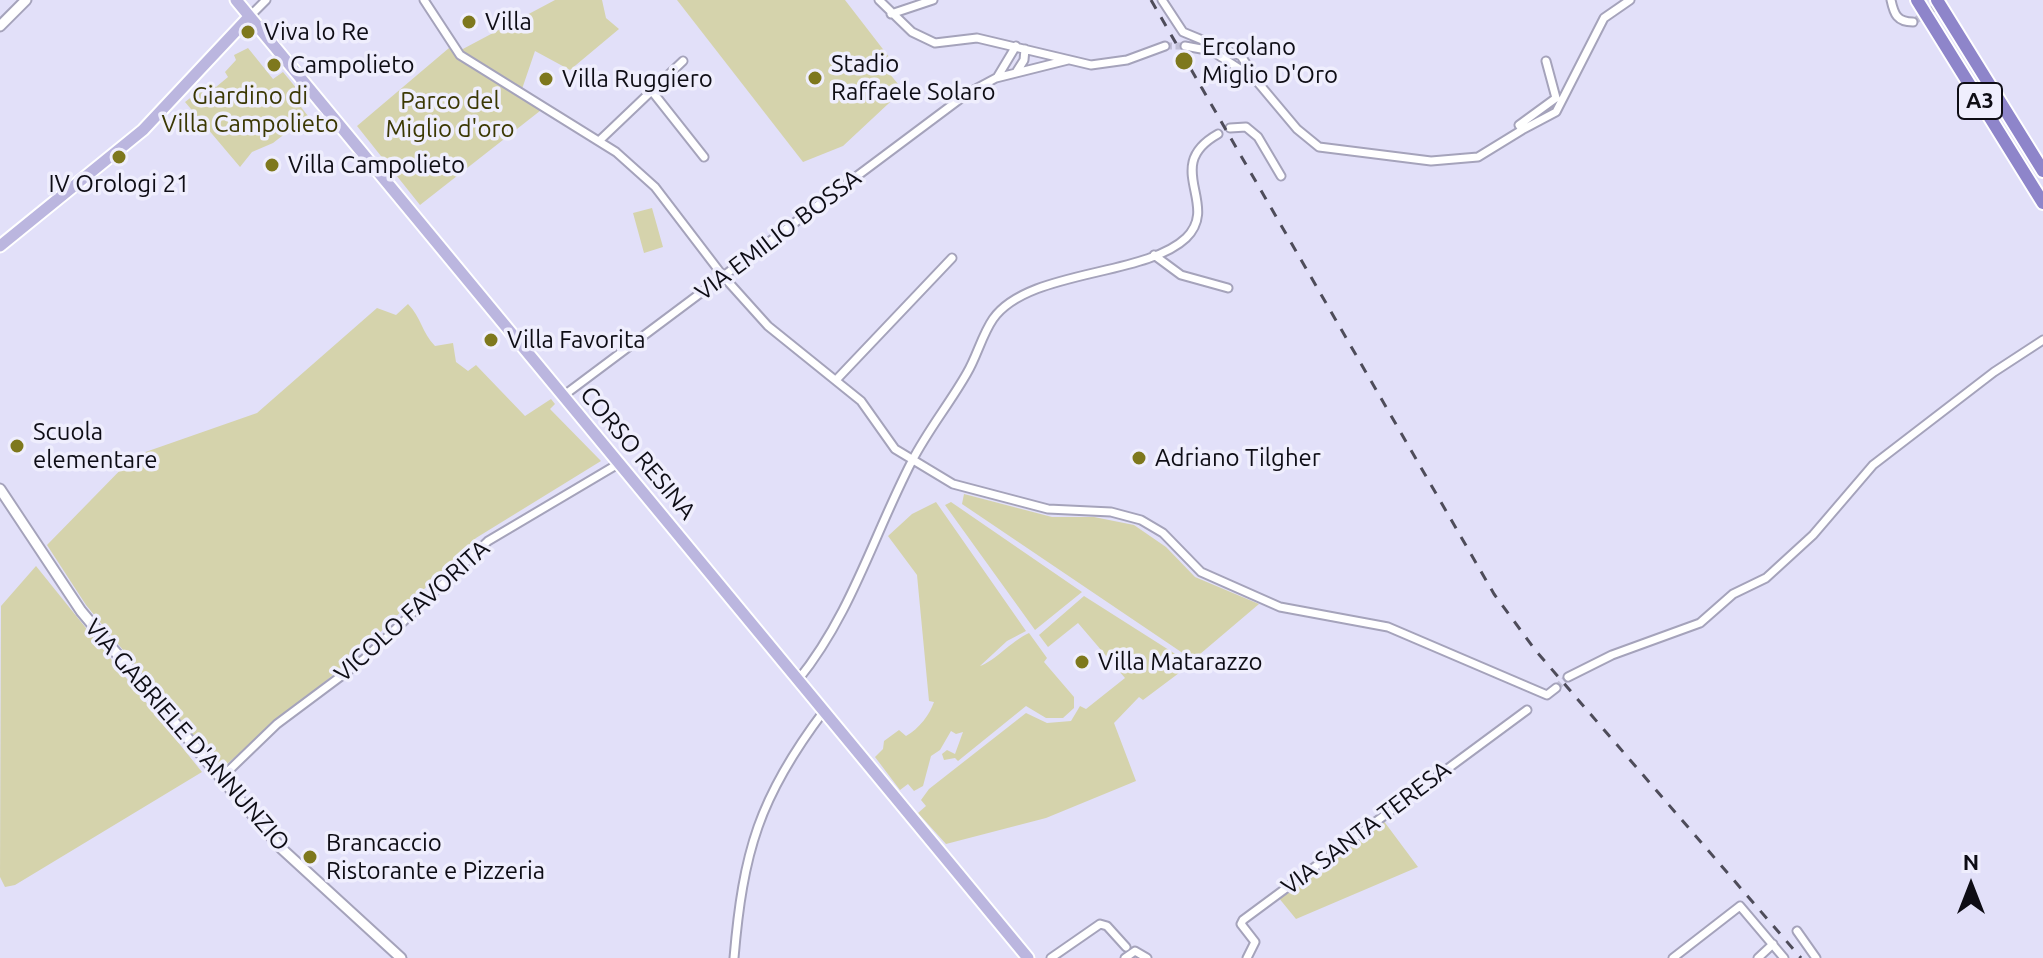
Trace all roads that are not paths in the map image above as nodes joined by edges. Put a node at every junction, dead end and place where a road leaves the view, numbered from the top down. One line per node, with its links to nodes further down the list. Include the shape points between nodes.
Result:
1 (26, 0): 15 (street)
2 (236, 0): 13 (main road, CORSO RESINA)
3 (266, 0): 13 (street)
4 (424, 0): 30 (street, via 460,55)
5 (879, 0): 12 (street)
6 (933, 0): 12 (street)
7 (1162, 0): 25 (street, via 1183,32 1241,56)
8 (1630, 0): 28 (street, via 1604,18 1556,112)
9 (1891, 0): 14 (street, via 1896,17)
10 (1917, 0): 34 (highway, A3)
11 (1937, 0): 32 (highway, A3)
12 (891, 14): 16 (street, via 935,43 977,38)
13 (249, 17): 35 (main road, via 143,130); 43 (main road, CORSO RESINA)
14 (1913, 22)
15 (0, 26)
16 (1016, 46): 19 (street); 24 (street, VIA EMILIO BOSSA)
17 (1165, 46): 20 (street, via 1110,64)
18 (1185, 46): 25 (street, via 1212,51)
19 (1025, 49): 20 (street); 23 (street)
20 (1068, 60): 23 (street, VIA EMILIO BOSSA)
21 (683, 61): 26 (street)
22 (1546, 61): 28 (street, via 1556,98 1519,125)
23 (1017, 71): 24 (street, VIA EMILIO BOSSA)
24 (996, 78): 38 (street, VIA EMILIO BOSSA, via 968,93)
25 (1255, 79): 28 (street, via 1319,147 1431,161 1478,157)
26 (651, 90): 30 (street); 31 (street)
27 (1230, 128): 33 (street, via 1246,127 1258,137)
28 (1522, 130)
29 (1218, 134): 36 (street, via 1193,155 1196,225 1177,246)
30 (599, 141): 38 (street, via 655,187)
31 (704, 157)
32 (2043, 171)
33 (1281, 176)
34 (2043, 203)
35 (0, 246)
36 (1154, 255): 39 (street, via 1181,275); 44 (street, via 1013,300 994,318 968,372)
37 (952, 258): 42 (street)
38 (723, 276): 42 (street, via 768,326); 43 (street, VIA EMILIO BOSSA)
39 (1228, 288)
40 (2040, 341): 41 (street); 47 (street, via 1873,465 1813,535 1766,578 1733,594 1700,623)
41 (2043, 349)
42 (837, 379): 44 (street, via 861,401 895,449)
43 (563, 396): 45 (main road, CORSO RESINA)
44 (913, 459): 48 (street, via 826,645); 49 (street, via 953,484 1033,505 1141,520 1163,533 1201,572 1280,607 1388,627 1547,695)
45 (618, 464): 48 (main road, CORSO RESINA); 52 (street, VICOLO FAVORITA, via 488,541 364,659 277,724)
46 (0, 489): 52 (street, VIA GABRIELE D'ANNUNZIO, via 81,611)
47 (1568, 677)
48 (798, 680): 51 (main road, CORSO RESINA)
49 (1556, 688)
50 (1527, 710): 62 (street, VIA SANTA TERESA, via 1243,920 1255,944)
51 (824, 711): 57 (street, via 767,797 749,850); 58 (main road, CORSO RESINA)
52 (221, 778): 56 (street, VIA GABRIELE D'ANNUNZIO, via 282,849)
53 (1797, 931): 66 (street)
54 (1773, 944): 63 (street, via 1740,906); 64 (street); 65 (street)
55 (1126, 947): 59 (street, via 1100,924)
56 (401, 958)
57 (734, 958)
58 (1028, 958)
59 (1051, 958)
60 (1125, 958): 61 (street, via 1135,951)
61 (1147, 958)
62 (1247, 958)
63 (1673, 958)
64 (1758, 958)
65 (1784, 958)
66 (1816, 958)

